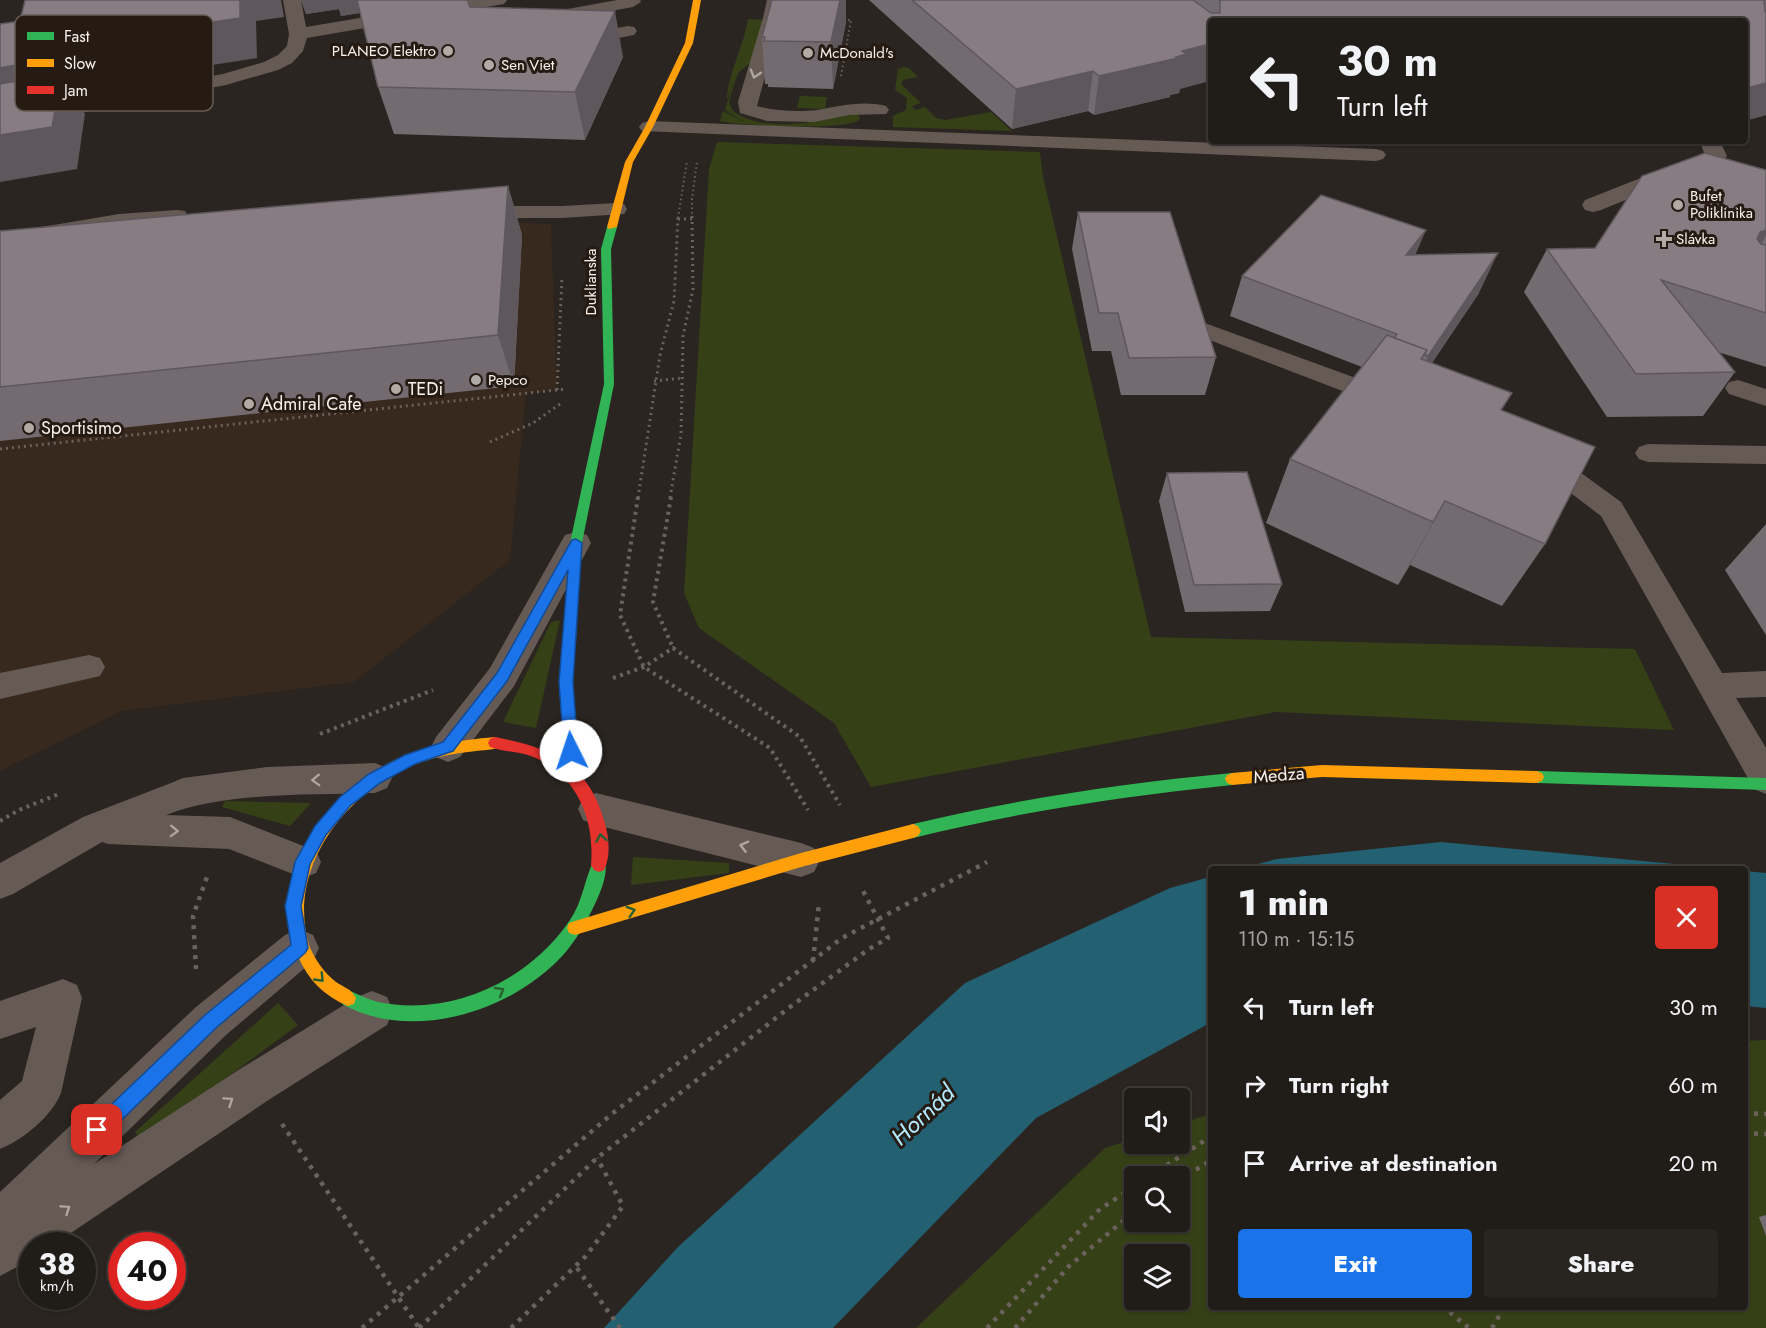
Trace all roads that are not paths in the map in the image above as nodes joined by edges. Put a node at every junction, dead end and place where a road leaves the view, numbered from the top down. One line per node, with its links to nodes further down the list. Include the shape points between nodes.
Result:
1 (292, 0): 9 (street)
2 (697, 0): 15 (street, Duklianska, via 689,43)
3 (633, 2): 7 (lane)
4 (455, 3): 5 (street); 9 (street)
5 (494, 7)
6 (780, 8): 12 (lane, one-way to 12, via 747,109 767,115 814,116 849,109)
7 (531, 20)
8 (628, 31): 10 (lane)
9 (298, 34): 11 (street, via 296,47 285,59)
10 (559, 44)
11 (213, 81)
12 (879, 110)
13 (58, 111): 14 (street)
14 (0, 122)
15 (649, 127): 16 (lane, via 1376,155); 19 (street, Duklianska, via 628,162)
16 (1360, 144)
17 (1711, 144): 18 (street, via 1716,156)
18 (1593, 205)
19 (616, 208): 20 (lane); 30 (street, Duklianska, via 606,249 609,384)
20 (457, 212)
21 (201, 214): 22 (lane, via 119,220)
22 (0, 241)
23 (1202, 328): 26 (lane)
24 (1738, 388): 25 (lane)
25 (1766, 398)
26 (1413, 409)
27 (1512, 447): 34 (lane, via 1546,459 1611,509)
28 (1648, 453): 29 (lane)
29 (1766, 455)
30 (576, 543): 35 (street, via 502,677); 36 (street, Duklianska, via 566,682)
31 (89, 667): 33 (lane)
32 (1766, 684): 34 (lane)
33 (0, 686)
34 (1713, 686): 38 (lane)
35 (448, 747): 36 (street, via 495,743 538,753); 37 (street, via 410,759)
36 (572, 775): 40 (street)
37 (375, 778): 41 (lane, one-way to 41, via 267,782 183,793); 43 (street, via 345,802 320,831)
38 (1766, 778)
39 (1766, 784): 42 (street, Medza, via 1323,771 1132,788 960,819)
40 (596, 809): 42 (street, one-way to 40); 45 (street, one-way to 40, via 596,886 603,846)
41 (95, 828): 43 (lane, one-way to 43, via 230,833); 44 (lane)
42 (809, 858): 45 (street, Medza, one-way to 42)
43 (303, 862): 46 (street, via 293,906)
44 (0, 882)
45 (575, 928): 47 (street, one-way to 45, via 427,1015 484,1000 536,970)
46 (299, 948): 47 (street, one-way to 47, via 315,975 340,997); 50 (street, via 211,1021)
47 (372, 1011): 51 (street, one-way to 47)
48 (0, 1020): 49 (lane, via 63,998 40,1093)
49 (0, 1128)
50 (0, 1224)
51 (0, 1253)

